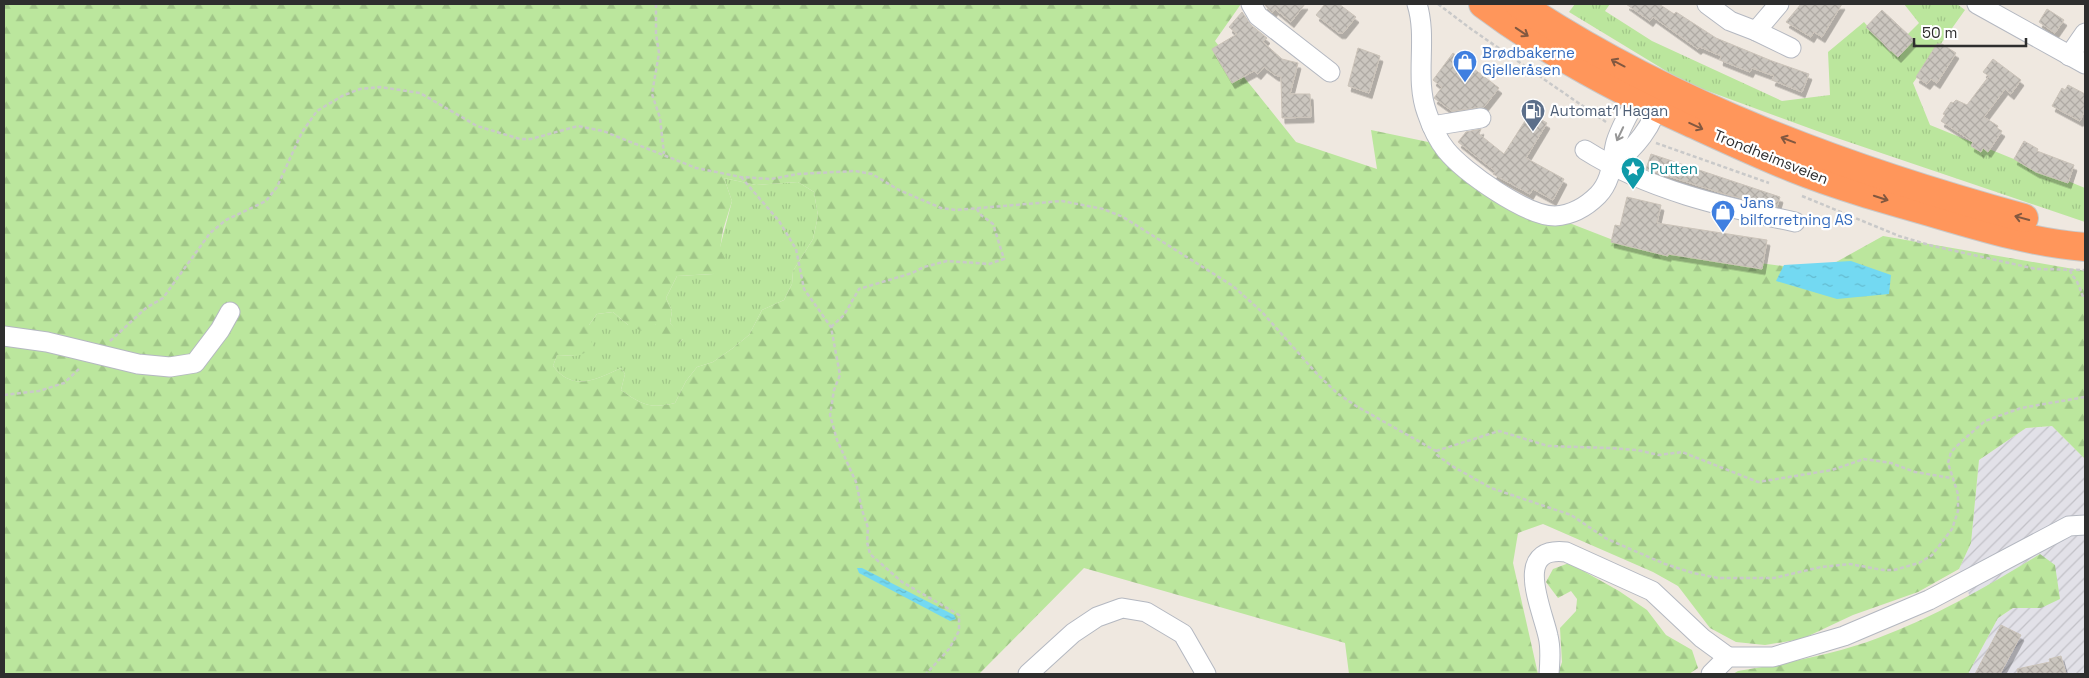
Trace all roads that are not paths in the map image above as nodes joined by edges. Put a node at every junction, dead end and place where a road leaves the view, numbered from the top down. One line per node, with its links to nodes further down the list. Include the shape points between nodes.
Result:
1 (1251, 4): 12 (street, via 1258,16)
2 (1417, 4): 15 (street, via 1422,26 1422,93)
3 (1482, 4): 13 (highway, Trondheimsveien, one-way to 13, via 1562,57)
4 (1519, 4): 13 (highway, Trondheimsveien, one-way to 4, via 1572,38)
5 (1706, 4): 8 (street, via 1730,21)
6 (1779, 4): 8 (street)
7 (1977, 4): 11 (street)
8 (1756, 31): 10 (street)
9 (2085, 33): 11 (street)
10 (1791, 48)
11 (2077, 60)
12 (1330, 72)
13 (1652, 97): 17 (street, via 1616,142); 19 (highway, Trondheimsveien, one-way to 13); 20 (highway, Trondheimsveien, one-way to 20, via 1744,148 1834,183 1975,225 2061,245)
14 (1481, 118): 15 (street)
15 (1432, 126): 17 (street, via 1446,150 1478,179 1526,207 1553,216 1574,212 1588,203 1606,184)
16 (1585, 150): 17 (street)
17 (1612, 167): 18 (street, via 1697,198)
18 (1795, 222)
19 (2085, 238)
20 (2085, 247)
21 (230, 312): 22 (street, via 195,363 170,367 138,364 46,342)
22 (4, 336)
23 (2085, 524): 24 (street, via 2069,526 1929,600 1844,636 1772,657)
24 (1728, 657): 27 (street, via 1702,638 1652,591 1566,552 1554,551 1544,556 1535,567 1533,583 1548,637); 28 (street)
25 (1028, 674): 26 (street, via 1073,633 1122,608 1146,612 1183,634)
26 (1206, 674)
27 (1548, 674)
28 (1711, 674)

